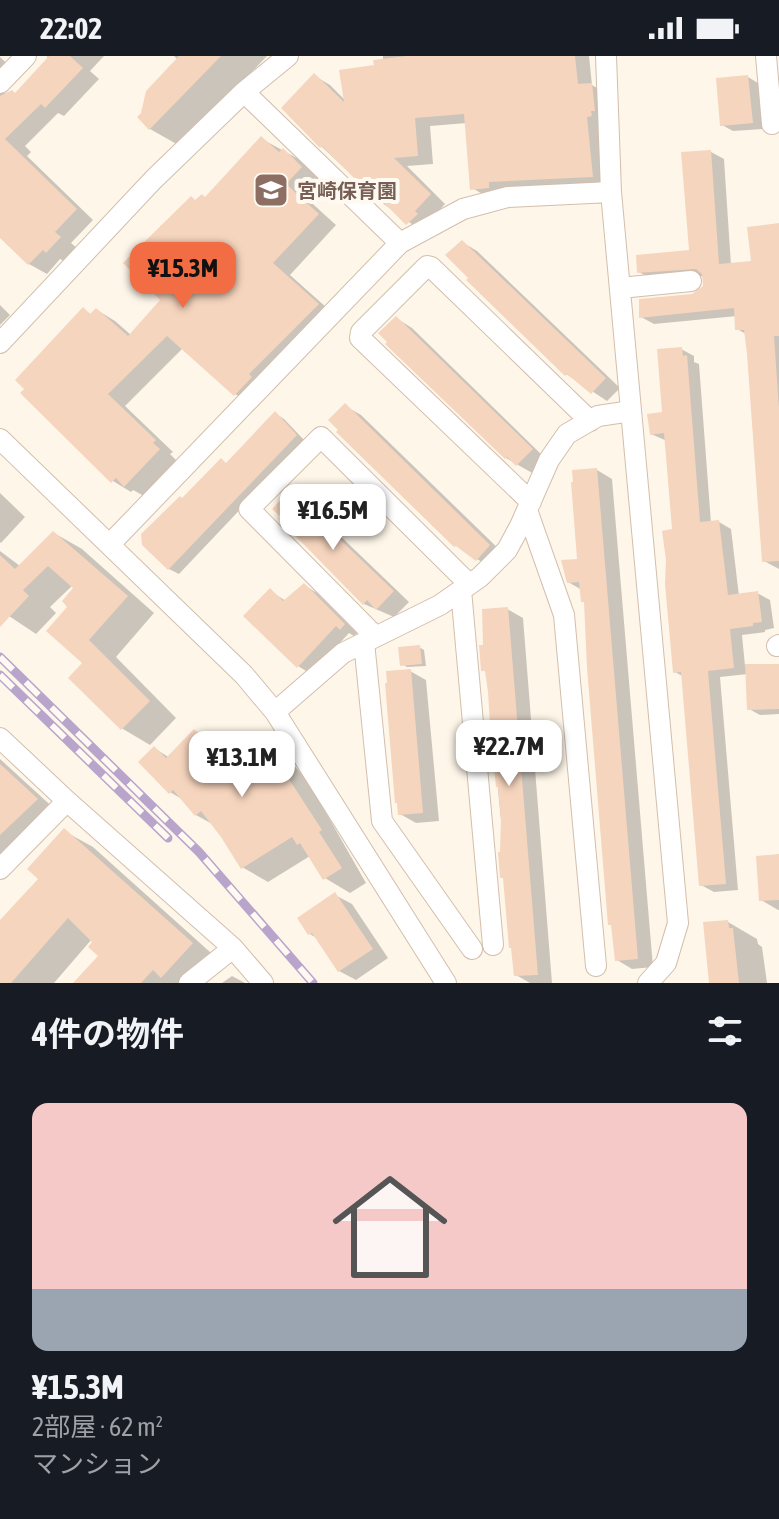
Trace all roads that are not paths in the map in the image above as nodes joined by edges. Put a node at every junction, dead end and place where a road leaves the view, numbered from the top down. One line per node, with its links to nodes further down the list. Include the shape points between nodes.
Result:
1 (26, 56): 5 (street)
2 (288, 56): 6 (street)
3 (606, 56): 8 (street)
4 (766, 56): 7 (street)
5 (0, 83)
6 (244, 92): 9 (street); 12 (street)
7 (772, 124)
8 (611, 192): 9 (street, via 508,197 463,209); 11 (street)
9 (400, 243): 17 (street)
10 (691, 281): 11 (street)
11 (620, 288): 13 (street)
12 (0, 343)
13 (631, 411): 14 (street); 31 (street, via 678,923 666,963)
14 (590, 421): 16 (street, via 567,434); 16 (street, via 431,267 361,332 360,338)
15 (0, 439): 17 (street)
16 (529, 506): 18 (street, via 507,550); 27 (street, via 564,615)
17 (110, 544): 20 (street)
18 (465, 587): 19 (street); 19 (street, via 321,437 249,509); 24 (street)
19 (370, 639): 20 (street, via 343,653); 26 (street, via 382,821)
20 (275, 712): 30 (street)
21 (0, 738): 22 (street)
22 (67, 801): 23 (street); 25 (street)
23 (0, 869)
24 (493, 945)
25 (233, 948): 28 (street); 29 (street)
26 (472, 949)
27 (596, 966)
28 (189, 983)
29 (263, 983)
30 (446, 983)
31 (648, 983)

